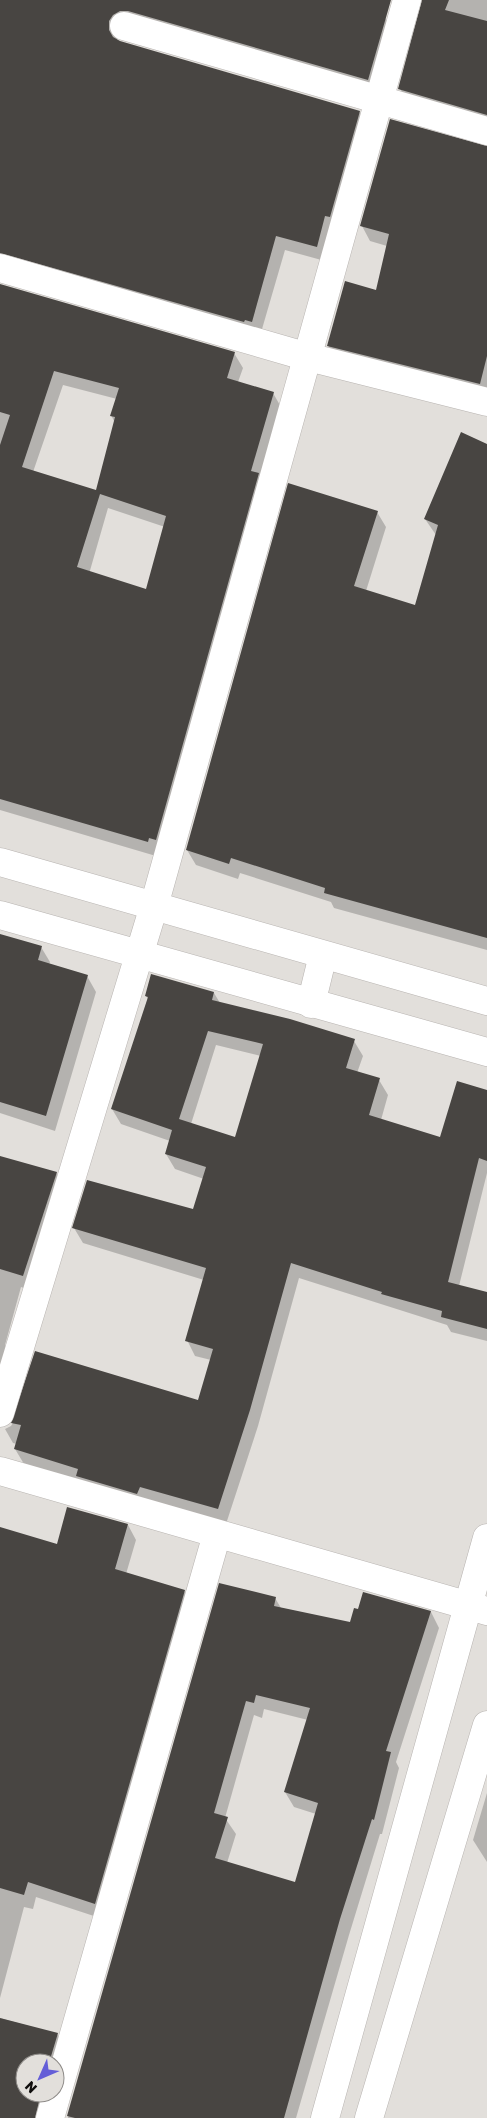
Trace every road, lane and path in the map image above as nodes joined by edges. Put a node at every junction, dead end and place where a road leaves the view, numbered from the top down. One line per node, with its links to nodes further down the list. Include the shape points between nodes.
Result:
1 (407, 0): 3 (street)
2 (124, 26): 3 (street)
3 (379, 100): 4 (street); 6 (street)
4 (487, 131)
5 (0, 268): 6 (street)
6 (308, 357): 7 (street); 9 (street)
7 (487, 402)
8 (0, 862): 9 (street)
9 (154, 906): 11 (street); 12 (street)
10 (0, 915): 12 (street)
11 (323, 955): 13 (street); 14 (street)
12 (139, 956): 14 (street); 16 (street)
13 (487, 1001)
14 (311, 1004): 15 (street)
15 (487, 1052)
16 (0, 1413)
17 (0, 1471): 18 (street)
18 (217, 1534): 20 (street); 22 (street)
19 (487, 1538): 20 (street)
20 (478, 1609): 23 (street)
21 (487, 1725): 24 (street)
22 (50, 2118)
23 (325, 2118)
24 (369, 2118)

